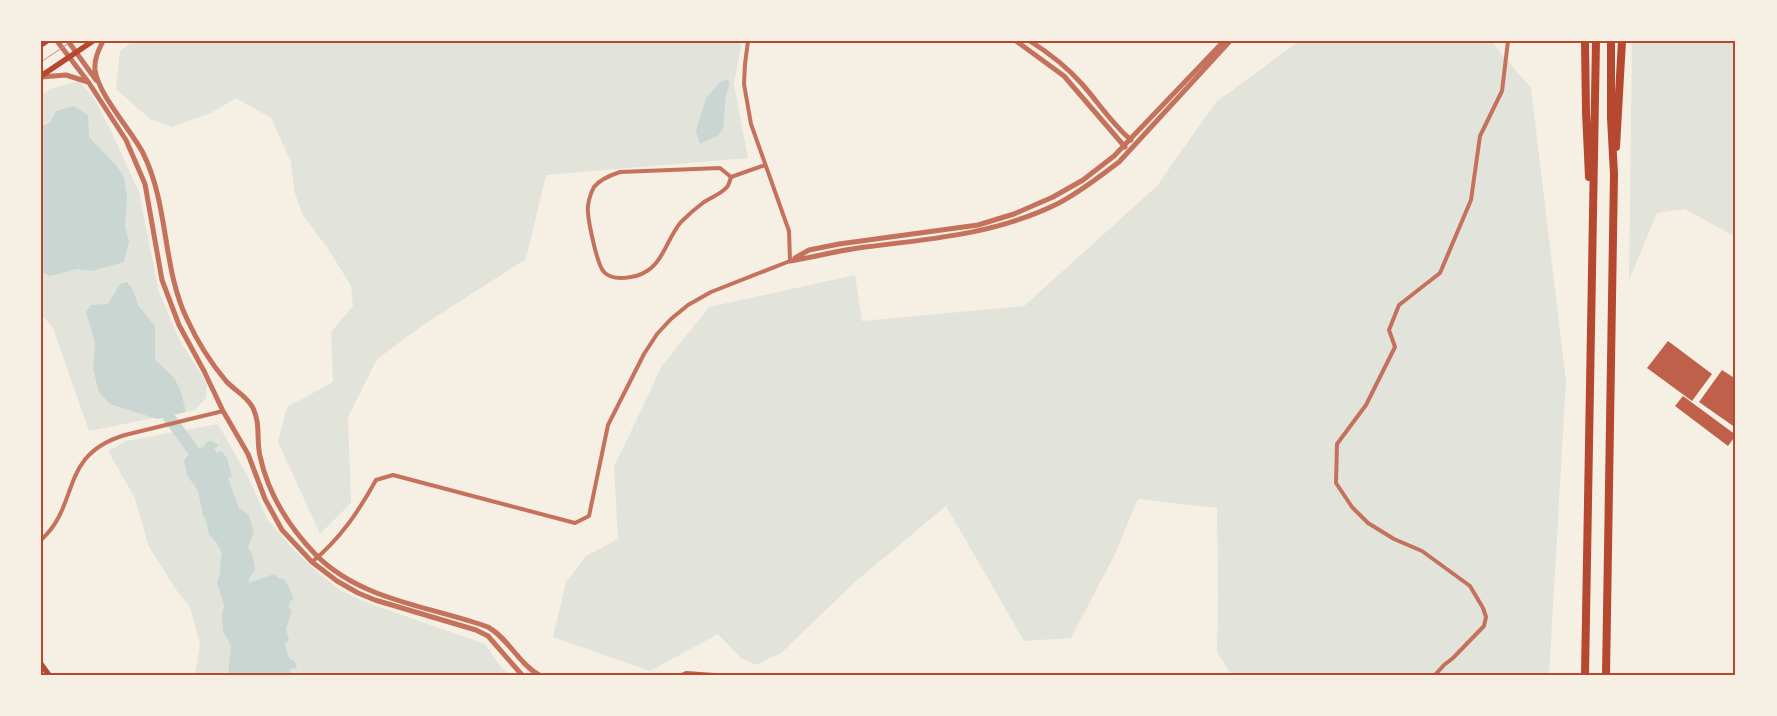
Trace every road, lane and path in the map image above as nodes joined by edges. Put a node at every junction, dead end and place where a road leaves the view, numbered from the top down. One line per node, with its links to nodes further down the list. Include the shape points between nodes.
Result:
1 (47, 41): 16 (main road)
2 (57, 41): 18 (street)
3 (68, 41): 17 (street)
4 (92, 41): 17 (main road)
5 (103, 41): 21 (street, via 95,64)
6 (748, 41): 26 (street, via 744,84 751,124)
7 (1016, 41): 24 (street, via 1064,76)
8 (1030, 41): 22 (street, via 1081,83)
9 (1224, 41): 22 (street)
10 (1230, 41): 23 (street)
11 (1508, 41): 39 (street, via 1502,91 1480,136 1471,200 1440,273 1399,305 1389,330 1395,347 1366,405 1337,444 1336,483 1352,507 1368,523 1422,551 1470,586 1483,608 1484,626)
12 (1585, 41): 29 (highway)
13 (1596, 41): 29 (highway)
14 (1611, 41): 27 (highway)
15 (1622, 41): 27 (highway)
16 (41, 45)
17 (76, 52): 18 (main road); 21 (street)
18 (69, 57): 19 (main road); 20 (street)
19 (41, 76): 20 (street, via 66,76)
20 (88, 82): 31 (street, via 126,140 145,184 168,299)
21 (98, 83): 33 (street, via 143,153 154,182 181,305 204,351 226,382 251,405 258,421 260,456 270,488 289,524)
22 (1130, 140): 23 (street); 24 (street)
23 (1135, 144): 25 (street)
24 (1124, 146): 25 (street); 30 (street, via 1083,180 1014,214 969,226 832,245 809,250)
25 (1129, 152): 30 (street, via 1075,194 1005,225 950,237)
26 (766, 166): 28 (street); 30 (street, via 789,231)
27 (1614, 174): 41 (highway)
28 (731, 177): 28 (street, via 720,168 620,172 608,176 595,186 588,212 599,264 604,272 626,278 648,271 681,222 728,186)
29 (1592, 225): 40 (highway)
30 (790, 261): 33 (street, via 711,292 671,319 657,334 608,425 589,516 575,523 393,475 376,480 354,518)
31 (223, 411): 32 (street, via 114,438 90,453 77,472 55,523); 34 (street, via 248,454 273,516)
32 (41, 540)
33 (318, 557): 34 (street); 38 (street, via 367,589 488,626 527,668)
34 (312, 562): 37 (street, via 358,594 488,636)
35 (41, 664): 36 (main road)
36 (49, 675)
37 (522, 675)
38 (539, 675)
39 (1436, 675)
40 (1585, 675)
41 (1606, 675)

